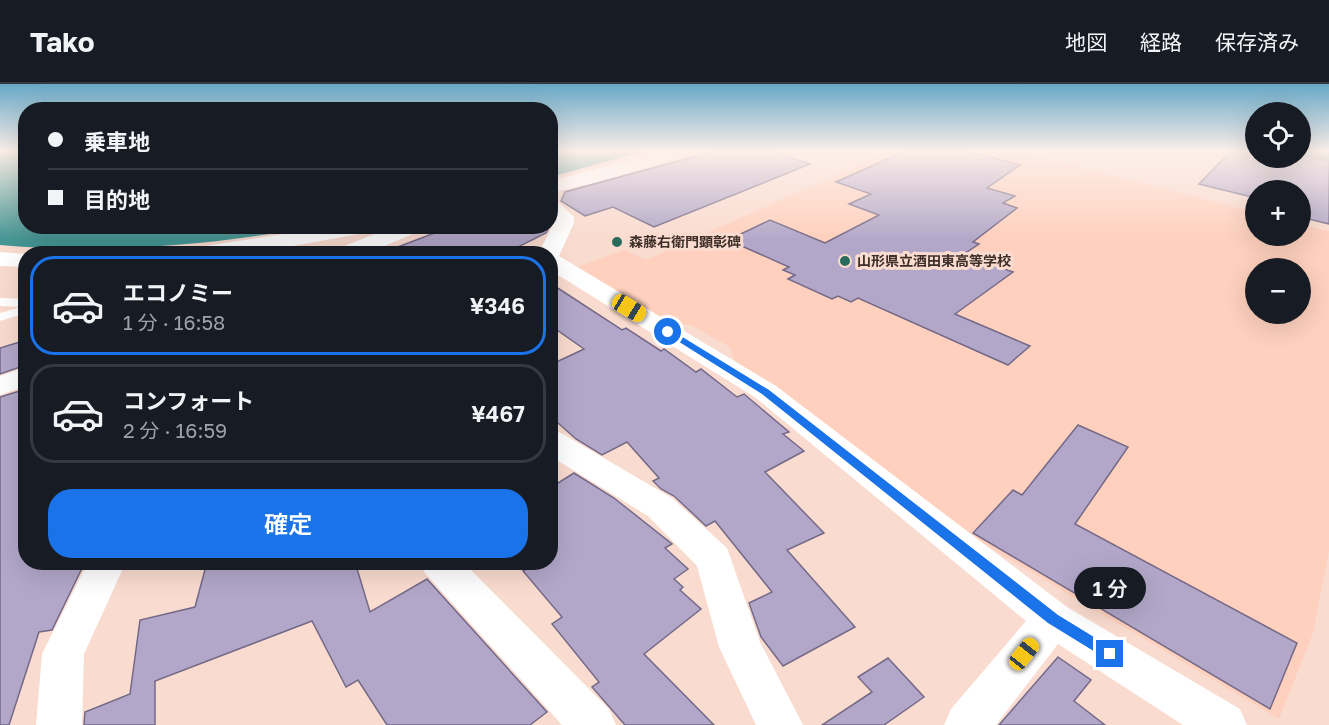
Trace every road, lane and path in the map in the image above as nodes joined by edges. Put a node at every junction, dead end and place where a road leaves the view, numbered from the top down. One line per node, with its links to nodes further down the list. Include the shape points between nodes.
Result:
1 (577, 181): 2 (street)
2 (558, 185)
3 (558, 211): 8 (street, via 564,217 564,224)
4 (329, 234): 6 (street)
5 (395, 234): 7 (street)
6 (254, 246)
7 (365, 246)
8 (553, 246)
9 (0, 259): 10 (street)
10 (18, 260)
11 (558, 265): 21 (street, via 766,392)
12 (0, 303): 13 (lane)
13 (18, 303)
14 (18, 311): 15 (lane)
15 (0, 317)
16 (18, 378): 17 (street)
17 (0, 386)
18 (558, 446): 24 (street, via 660,507 714,559 740,647)
19 (103, 570): 22 (street, via 63,654)
20 (446, 570): 23 (street)
21 (1053, 619): 25 (street); 26 (street)
22 (59, 725)
23 (593, 725)
24 (780, 725)
25 (967, 725)
26 (1224, 725)

